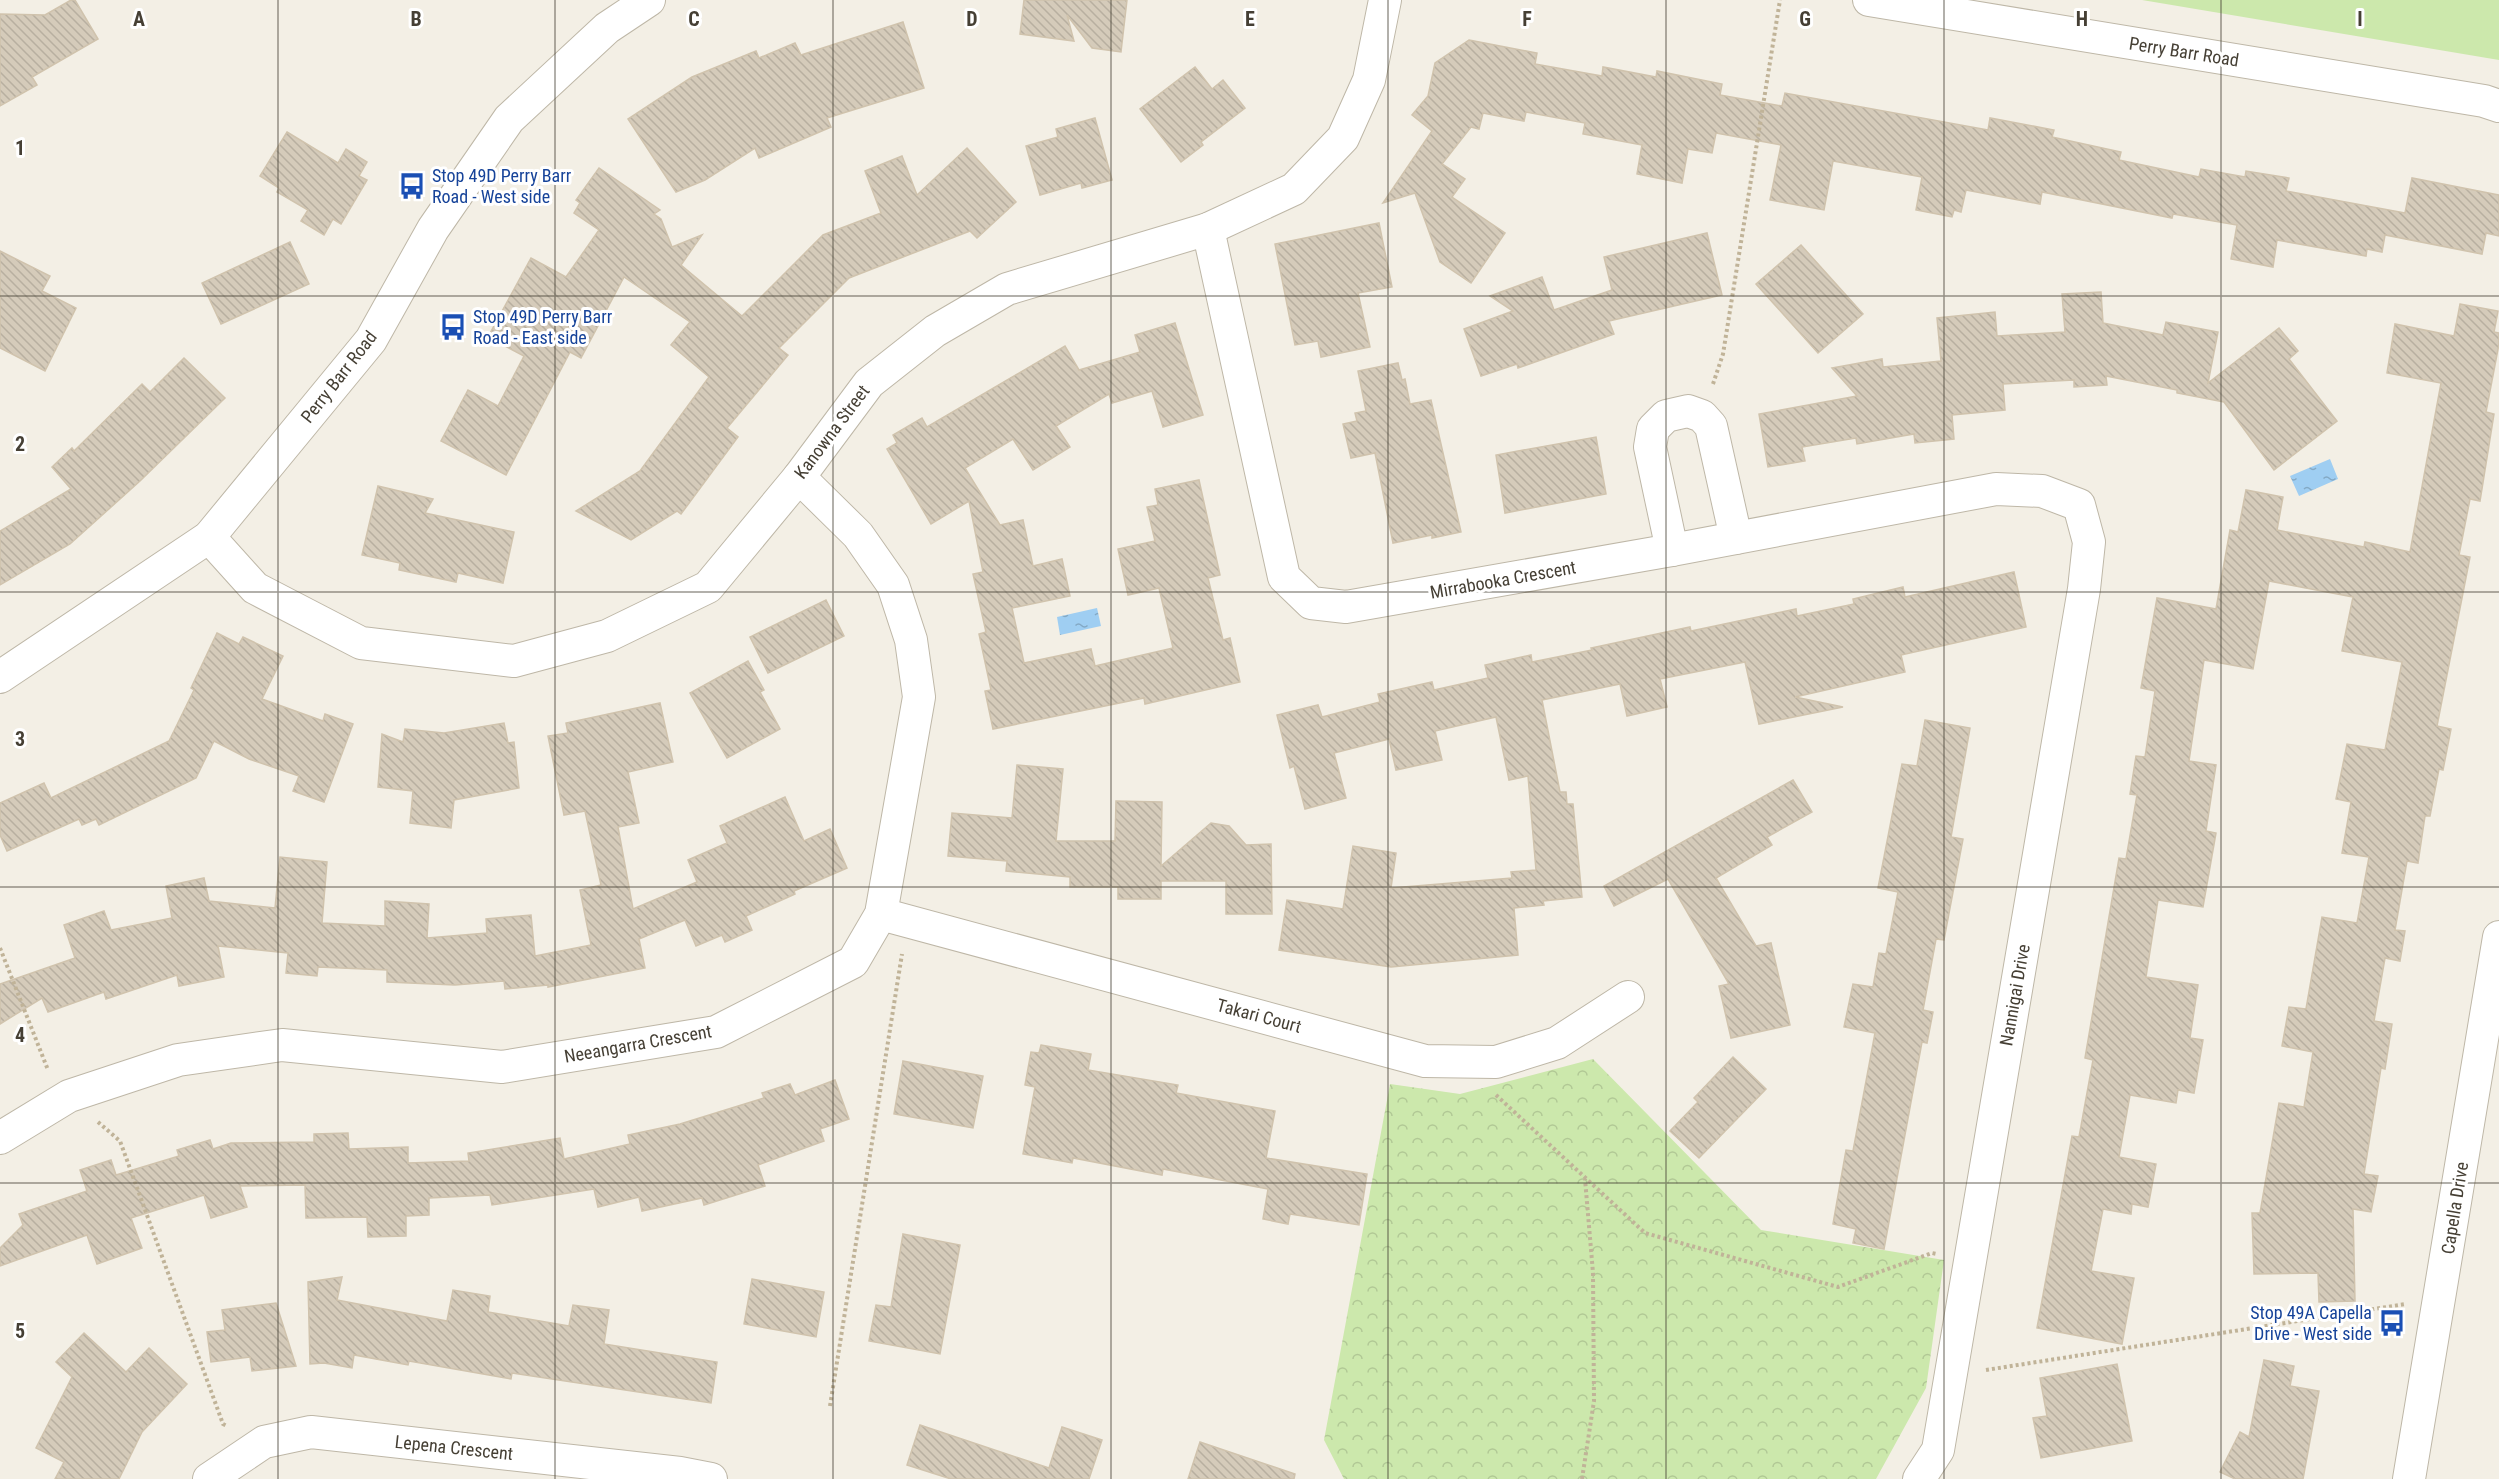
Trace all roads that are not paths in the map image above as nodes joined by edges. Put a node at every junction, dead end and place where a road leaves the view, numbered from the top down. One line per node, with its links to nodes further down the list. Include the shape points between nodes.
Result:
1 (649, 0): 8 (street, Perry Barr Road, via 608,28 508,119 433,230 371,340)
2 (1385, 0): 5 (street, Kanowna Street, via 1369,80 1343,138 1294,189)
3 (1869, 0): 4 (street, Perry Barr Road)
4 (2499, 106)
5 (1208, 230): 6 (street, Kanowna Street, via 1007,289 935,330 869,383); 10 (street, Mirrabooka Crescent, via 1284,577 1311,603 1346,608)
6 (799, 477): 8 (street, Kanowna Street, via 708,587 607,636 514,661 361,643 255,588); 12 (street, Neeangarra Crescent, via 858,535 893,585 911,640 919,697)
7 (2079, 505): 9 (street, Mirrabooka Crescent, via 2042,491 1996,489); 18 (street, Nannigai Drive, via 2089,543 2084,589 1938,1450)
8 (209, 537): 11 (street, Perry Barr Road)
9 (1736, 538): 10 (street, Mirrabooka Crescent); 10 (street, via 1711,426 1702,416 1688,411 1666,416 1653,429 1650,447)
10 (1672, 550)
11 (0, 676)
12 (894, 918): 14 (street, Takari Court, via 1425,1061 1496,1062 1557,1043); 15 (street, Neeangarra Crescent, via 853,962 716,1032 502,1067 282,1045 178,1060 69,1096)
13 (2499, 937): 19 (street, Capella Drive)
14 (1628, 997)
15 (0, 1138)
16 (209, 1479): 17 (street, Lepena Crescent, via 264,1442 311,1432)
17 (711, 1479)
18 (1919, 1479)
19 (2409, 1479)

